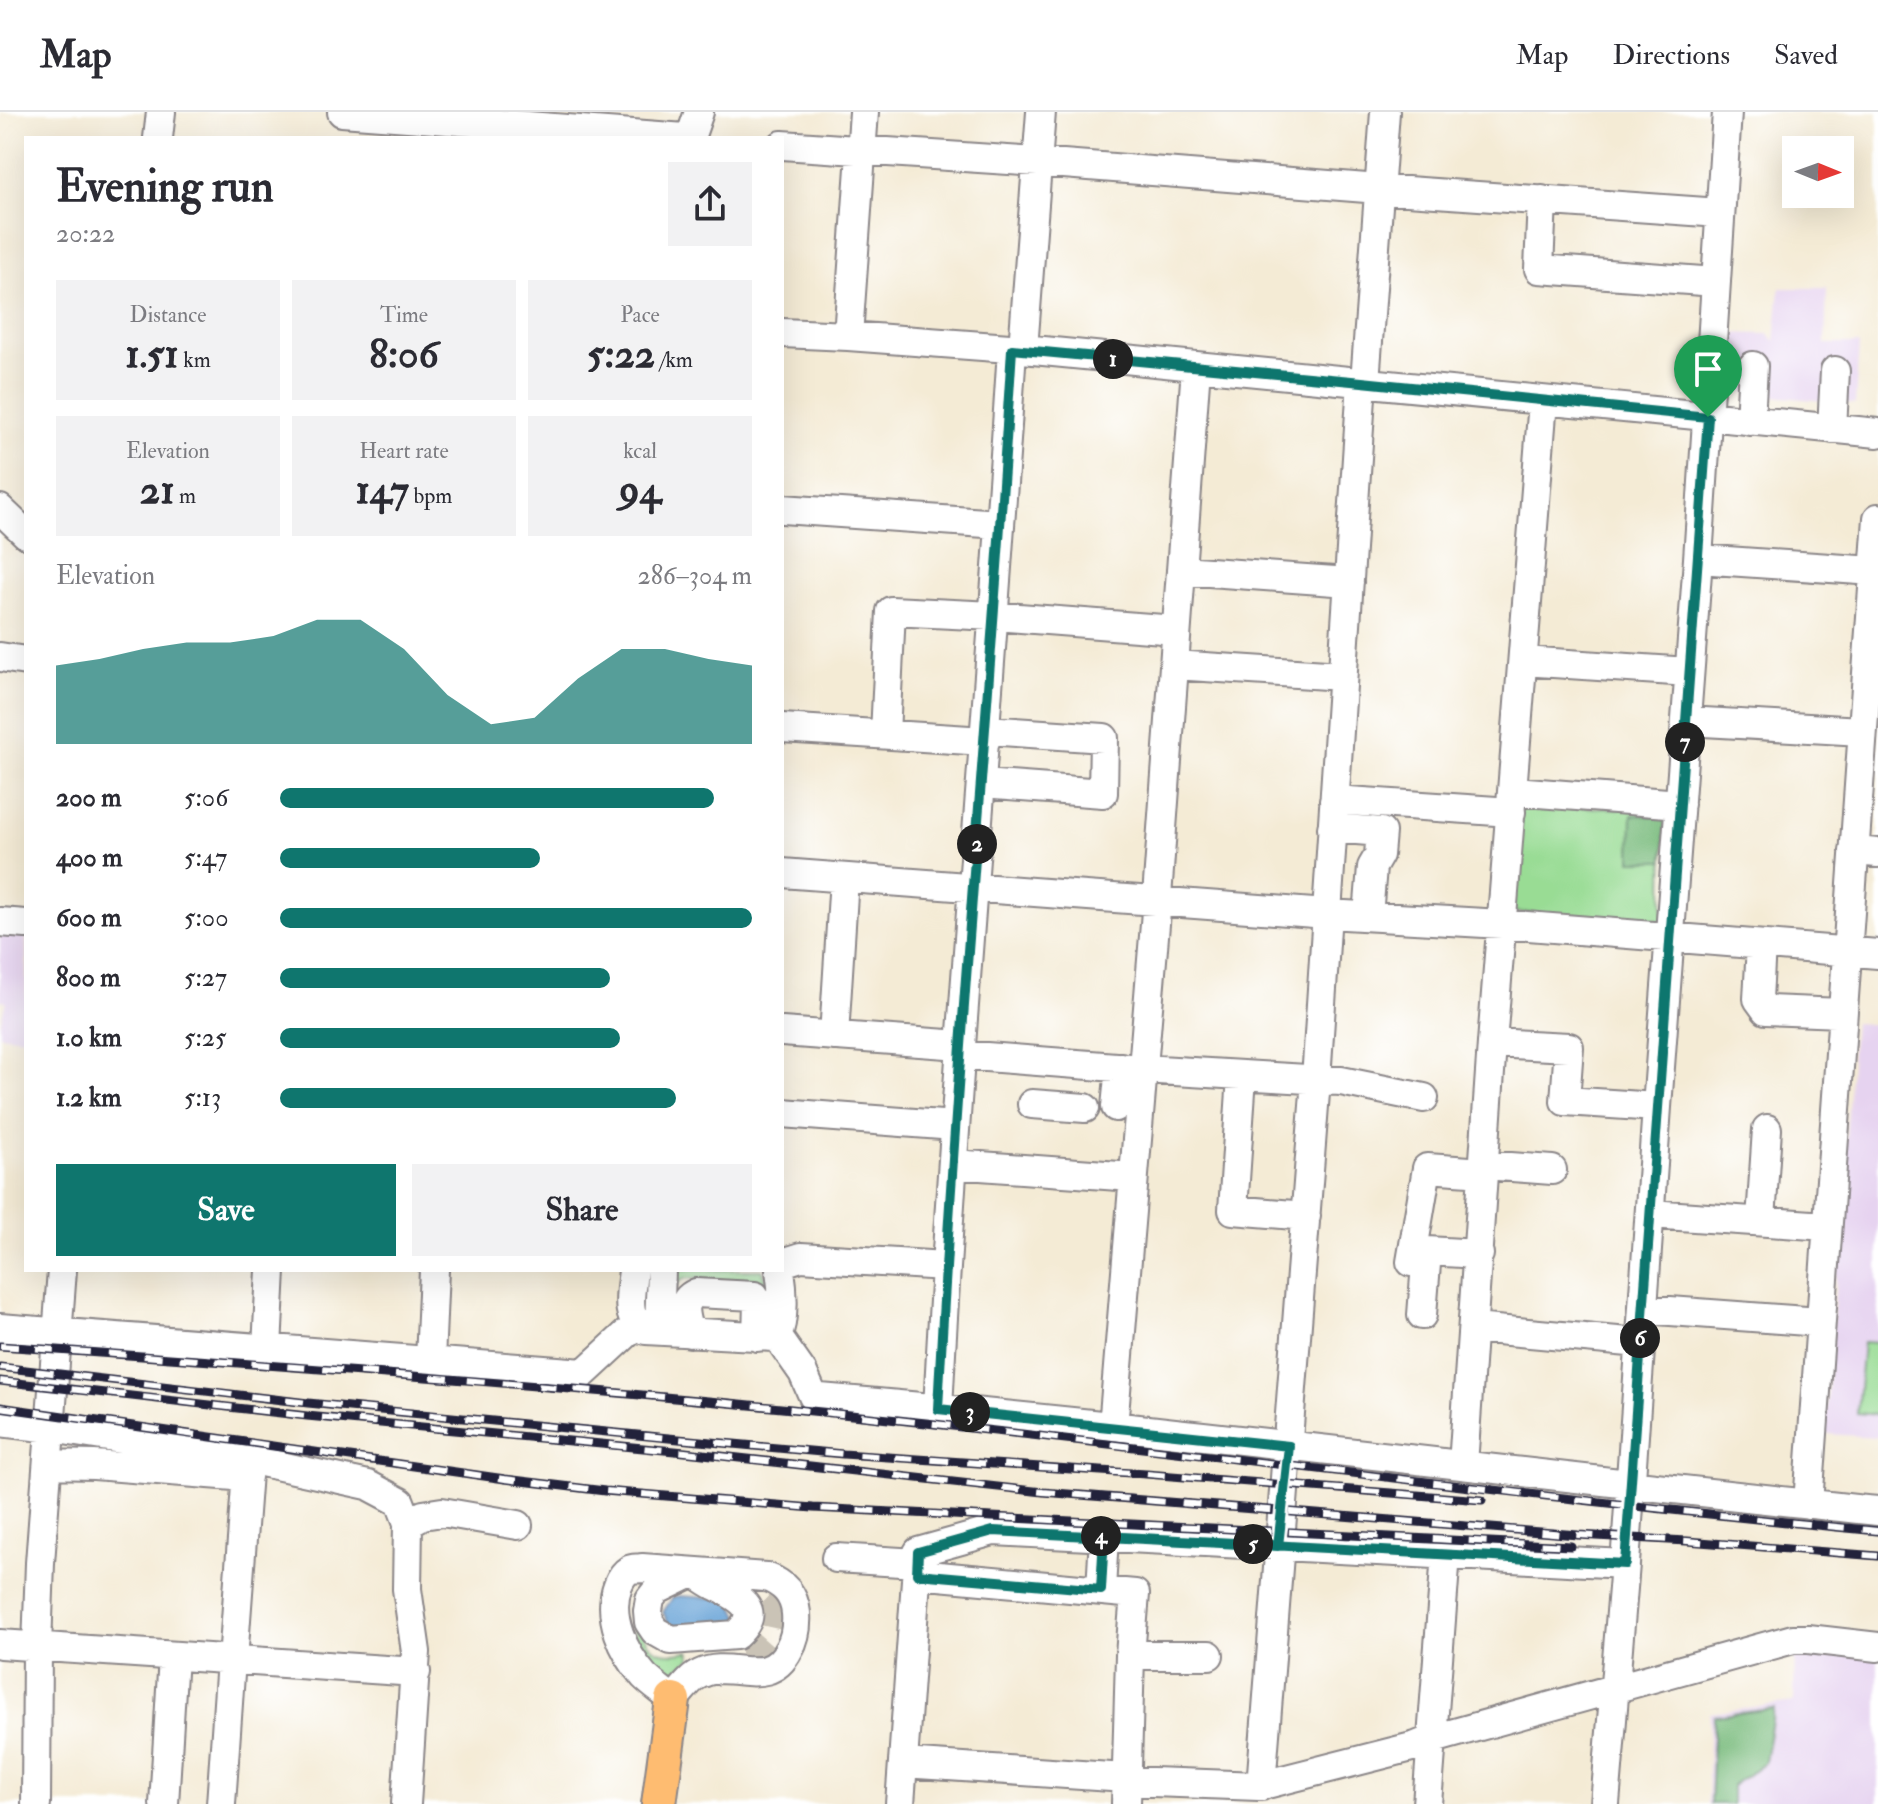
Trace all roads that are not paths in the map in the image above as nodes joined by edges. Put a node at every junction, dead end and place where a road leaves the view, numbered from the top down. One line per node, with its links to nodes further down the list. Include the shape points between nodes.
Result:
1 (161, 112): 9 (street)
2 (342, 112): 3 (street)
3 (351, 112): 10 (street); 11 (street)
4 (699, 112): 12 (street)
5 (864, 112): 14 (street)
6 (1041, 112): 15 (street)
7 (1385, 112): 16 (street)
8 (1727, 112): 18 (street)
9 (158, 136)
10 (349, 136)
11 (662, 136)
12 (689, 136)
13 (784, 145): 14 (street)
14 (861, 151): 15 (street); 21 (street)
15 (1038, 162): 16 (street); 22 (street)
16 (1379, 189): 17 (street); 26 (street)
17 (1542, 200): 18 (street); 19 (street, via 1539,269)
18 (1720, 213): 19 (street)
19 (1716, 282): 23 (street)
20 (784, 333): 21 (street)
21 (848, 336): 22 (street)
22 (1017, 349): 24 (street); 35 (street)
23 (1730, 363): 28 (street); 29 (street)
24 (1196, 367): 26 (street); 38 (street)
25 (1835, 371): 30 (street)
26 (1364, 382): 27 (street); 40 (street)
27 (1543, 401): 28 (street); 45 (street)
28 (1708, 417): 29 (street); 37 (street)
29 (1750, 421): 30 (street)
30 (1832, 429): 31 (street)
31 (1878, 433)
32 (0, 509): 36 (street)
33 (784, 509): 35 (street)
34 (1878, 518): 39 (street)
35 (1000, 524): 41 (street)
36 (24, 532)
37 (1698, 559): 39 (street); 47 (street)
38 (1181, 570): 40 (street); 42 (street)
39 (1874, 571): 51 (street)
40 (1349, 582): 48 (street)
41 (994, 616): 42 (street); 52 (street, via 891,611); 53 (street)
42 (1176, 630): 46 (street)
43 (0, 657): 44 (street)
44 (24, 661)
45 (1523, 661): 47 (street); 55 (street)
46 (1174, 665): 48 (street); 62 (street)
47 (1689, 672): 49 (street)
48 (1342, 676): 57 (street)
49 (1686, 721): 51 (street); 56 (street)
50 (784, 728): 52 (street)
51 (1862, 731): 58 (street)
52 (885, 734): 53 (street)
53 (985, 735): 54 (street); 54 (street, via 1104,738 1103,793)
54 (982, 784): 61 (street)
55 (1512, 801): 56 (street); 57 (street); 67 (street)
56 (1680, 804): 68 (street)
57 (1333, 814): 63 (street); 64 (street, via 1381,832)
58 (1866, 852): 70 (street)
59 (784, 873): 60 (street)
60 (844, 878): 61 (street); 74 (street)
61 (973, 888): 62 (street); 76 (street)
62 (1156, 901): 63 (street); 78 (street)
63 (1327, 914): 64 (street); 80 (street)
64 (1368, 916): 67 (street)
65 (0, 922): 66 (street)
66 (24, 924)
67 (1502, 924): 68 (street); 75 (street)
68 (1669, 938): 69 (street); 83 (street)
69 (1761, 945): 70 (street); 72 (street, via 1758,999 1766,1010)
70 (1847, 952): 71 (street); 72 (street)
71 (1878, 954)
72 (1842, 1013): 95 (street)
73 (784, 1032): 74 (street)
74 (834, 1036): 76 (street)
75 (1492, 1043): 83 (street, via 1569,1047 1565,1101); 89 (street)
76 (961, 1050): 77 (street); 86 (street)
77 (1056, 1062): 78 (street); 84 (street, via 1042,1105)
78 (1131, 1068): 79 (street); 82 (street); 91 (street)
79 (1242, 1076): 80 (street); 93 (street, via 1233,1210)
80 (1316, 1080): 81 (street); 93 (street)
81 (1424, 1098)
82 (1116, 1107)
83 (1657, 1107): 92 (street)
84 (1085, 1108)
85 (784, 1113): 86 (street)
86 (955, 1126): 88 (street)
87 (1767, 1129): 94 (street)
88 (953, 1164): 91 (street); 99 (street)
89 (1484, 1168): 90 (street); 96 (street); 98 (street, via 1427,1168)
90 (1552, 1170)
91 (1133, 1177): 120 (street)
92 (1650, 1214): 94 (street); 95 (street); 106 (street)
93 (1306, 1216): 122 (street)
94 (1761, 1220): 95 (street)
95 (1827, 1226): 108 (street)
96 (1479, 1254): 107 (street, via 1427,1251); 111 (street)
97 (784, 1262): 99 (street, via 801,1257)
98 (1411, 1262)
99 (945, 1266): 118 (street)
100 (62, 1272): 112 (street)
101 (271, 1272): 116 (street)
102 (434, 1272): 117 (street)
103 (633, 1272): 110 (street, via 630,1314)
104 (661, 1272): 110 (street)
105 (780, 1272): 114 (street, via 781,1328)
106 (1643, 1309): 108 (street); 115 (street)
107 (1422, 1315)
108 (1820, 1322): 127 (street)
109 (0, 1328): 112 (street)
110 (647, 1328): 113 (street); 117 (street, via 584,1373)
111 (1474, 1328): 115 (street); 124 (street)
112 (57, 1332): 116 (street); 121 (street)
113 (689, 1333): 114 (street); 114 (street, via 684,1302 696,1293 755,1296)
114 (767, 1336): 118 (street, via 803,1373 813,1396)
115 (1640, 1343): 126 (street)
116 (267, 1348): 117 (street)
117 (430, 1361)
118 (938, 1409): 120 (street)
119 (0, 1422): 121 (street)
120 (1113, 1427): 122 (street)
121 (51, 1428): 123 (street); 125 (street)
122 (1289, 1446): 124 (street); 132 (street)
123 (48, 1464): 125 (street); 139 (street)
124 (1463, 1465): 126 (street)
125 (248, 1468): 129 (street, via 368,1485 400,1502); 145 (street)
126 (1630, 1485): 127 (street); 135 (street)
127 (1808, 1504): 128 (street)
128 (1878, 1511)
129 (408, 1523): 130 (street, via 442,1512); 146 (street, via 407,1589)
130 (518, 1525)
131 (1104, 1536): 132 (street); 136 (street, via 993,1531 918,1552); 137 (street)
132 (1278, 1546): 133 (street); 152 (street)
133 (1446, 1554): 135 (street); 150 (street)
134 (836, 1558): 136 (street)
135 (1625, 1564): 148 (street)
136 (917, 1569): 137 (street); 151 (street)
137 (1101, 1590): 142 (street, via 1135,1594)
138 (0, 1644): 139 (street)
139 (37, 1647): 144 (street); 154 (street)
140 (1878, 1647): 148 (street, via 1793,1639)
141 (741, 1653): 147 (street, via 719,1655)
142 (1130, 1655): 143 (street); 153 (street)
143 (1209, 1655)
144 (173, 1656): 145 (street); 155 (street)
145 (232, 1660): 146 (street); 156 (street)
146 (416, 1672): 157 (street)
147 (698, 1674): 149 (street); 149 (street, via 776,1667 795,1639 791,1595 766,1577 628,1570 616,1590 619,1634 646,1678)
148 (1614, 1689): 150 (street); 161 (street)
149 (673, 1700): 158 (main road)
150 (1433, 1739): 152 (street); 160 (street)
151 (903, 1763): 153 (street); 159 (street)
152 (1261, 1786): 153 (street)
153 (1126, 1788)
154 (36, 1804)
155 (164, 1804)
156 (221, 1804)
157 (406, 1804)
158 (659, 1804)
159 (900, 1804)
160 (1427, 1804)
161 (1605, 1804)

